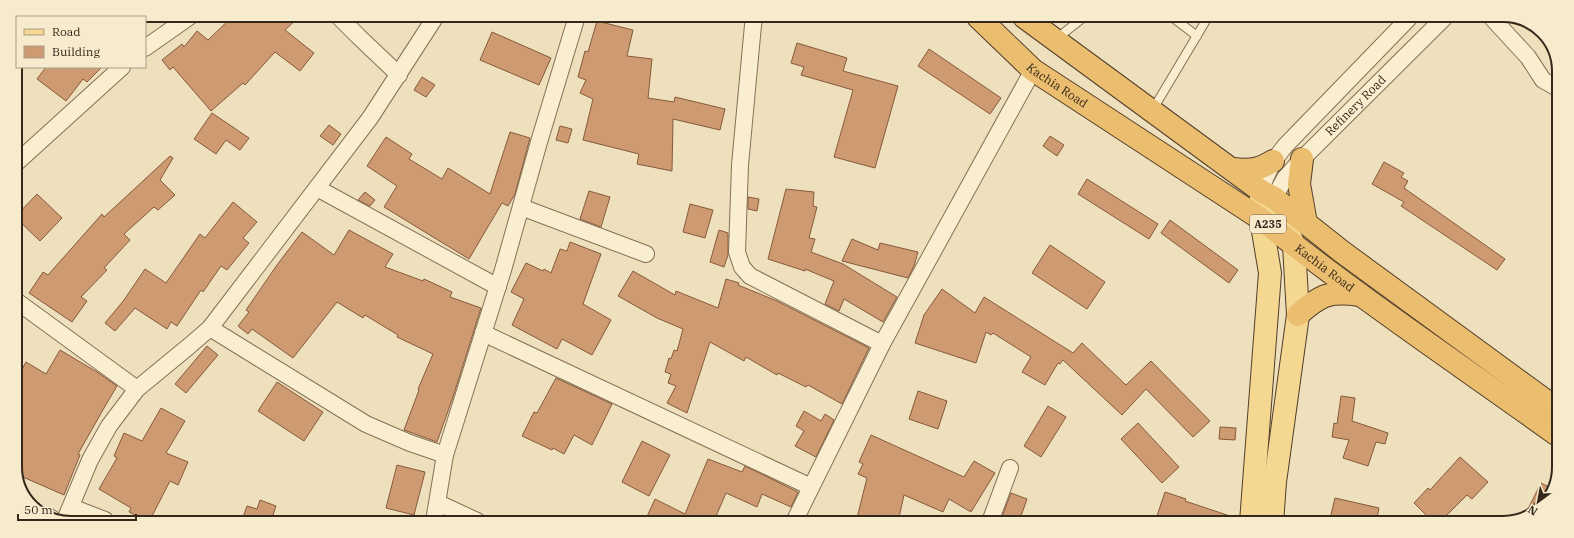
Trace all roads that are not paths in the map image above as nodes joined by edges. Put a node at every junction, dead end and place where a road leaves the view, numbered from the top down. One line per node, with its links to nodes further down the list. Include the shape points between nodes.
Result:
1 (182, 22): 16 (street)
2 (344, 22): 19 (street)
3 (432, 22): 19 (street)
4 (575, 22): 30 (street)
5 (753, 22): 43 (street, via 740,165 736,252 742,267 750,276)
6 (983, 22): 18 (highway, Kachia Road / A235)
7 (1031, 22): 15 (highway, Kachia Road / A235)
8 (1078, 22): 15 (lane)
9 (1179, 22): 14 (lane)
10 (1205, 22): 14 (lane)
11 (1405, 22): 23 (street, Refinery Road)
12 (1440, 22): 22 (street, Refinery Road)
13 (1496, 22): 20 (street, via 1528,57 1543,80)
14 (1197, 36): 21 (lane)
15 (1055, 40): 21 (highway, Kachia Road / A235)
16 (146, 47)
17 (121, 68): 24 (street)
18 (1033, 70): 31 (highway, Kachia Road / A235); 43 (street)
19 (399, 75): 28 (street)
20 (1552, 85)
21 (1152, 111): 27 (highway, Kachia Road / A235)
22 (1332, 129): 23 (street); 25 (street, Refinery Road)
23 (1295, 136): 26 (street, Refinery Road)
24 (22, 158)
25 (1302, 159): 29 (street, Refinery Road); 32 (highway, via 1299,184)
26 (1273, 161): 27 (highway, via 1254,170); 29 (street, Refinery Road, via 1265,176)
27 (1232, 169): 29 (highway, Kachia Road / A235)
28 (317, 188): 37 (street); 41 (street)
29 (1267, 194): 31 (main road); 32 (highway, Kachia Road / A235); 33 (main road)
30 (521, 206): 35 (street); 37 (street)
31 (1261, 219): 33 (highway, Kachia Road / A235); 57 (main road, via 1270,273)
32 (1306, 223): 34 (highway, Kachia Road / A235)
33 (1294, 245): 36 (highway, Kachia Road / A235); 40 (main road)
34 (1341, 251): 36 (highway, via 1331,257); 45 (highway, Kachia Road / A235)
35 (646, 254)
36 (1329, 272): 38 (highway, Kachia Road / A235)
37 (498, 287): 42 (street)
38 (1360, 294): 40 (highway, via 1329,294 1312,301); 46 (highway, Kachia Road / A235)
39 (22, 305): 44 (street)
40 (1298, 315): 58 (main road)
41 (210, 328): 44 (street); 47 (street, via 366,424)
42 (483, 334): 47 (street); 49 (street)
43 (882, 344): 49 (street)
44 (137, 389): 51 (street, via 109,426 90,460)
45 (1552, 405)
46 (1552, 431)
47 (445, 456): 50 (street)
48 (1010, 468): 56 (street)
49 (811, 487): 55 (street)
50 (438, 503): 53 (street); 54 (street)
51 (68, 514): 52 (street)
52 (80, 516)
53 (435, 516)
54 (466, 516)
55 (797, 516)
56 (992, 516)
57 (1251, 516)
58 (1272, 516)

